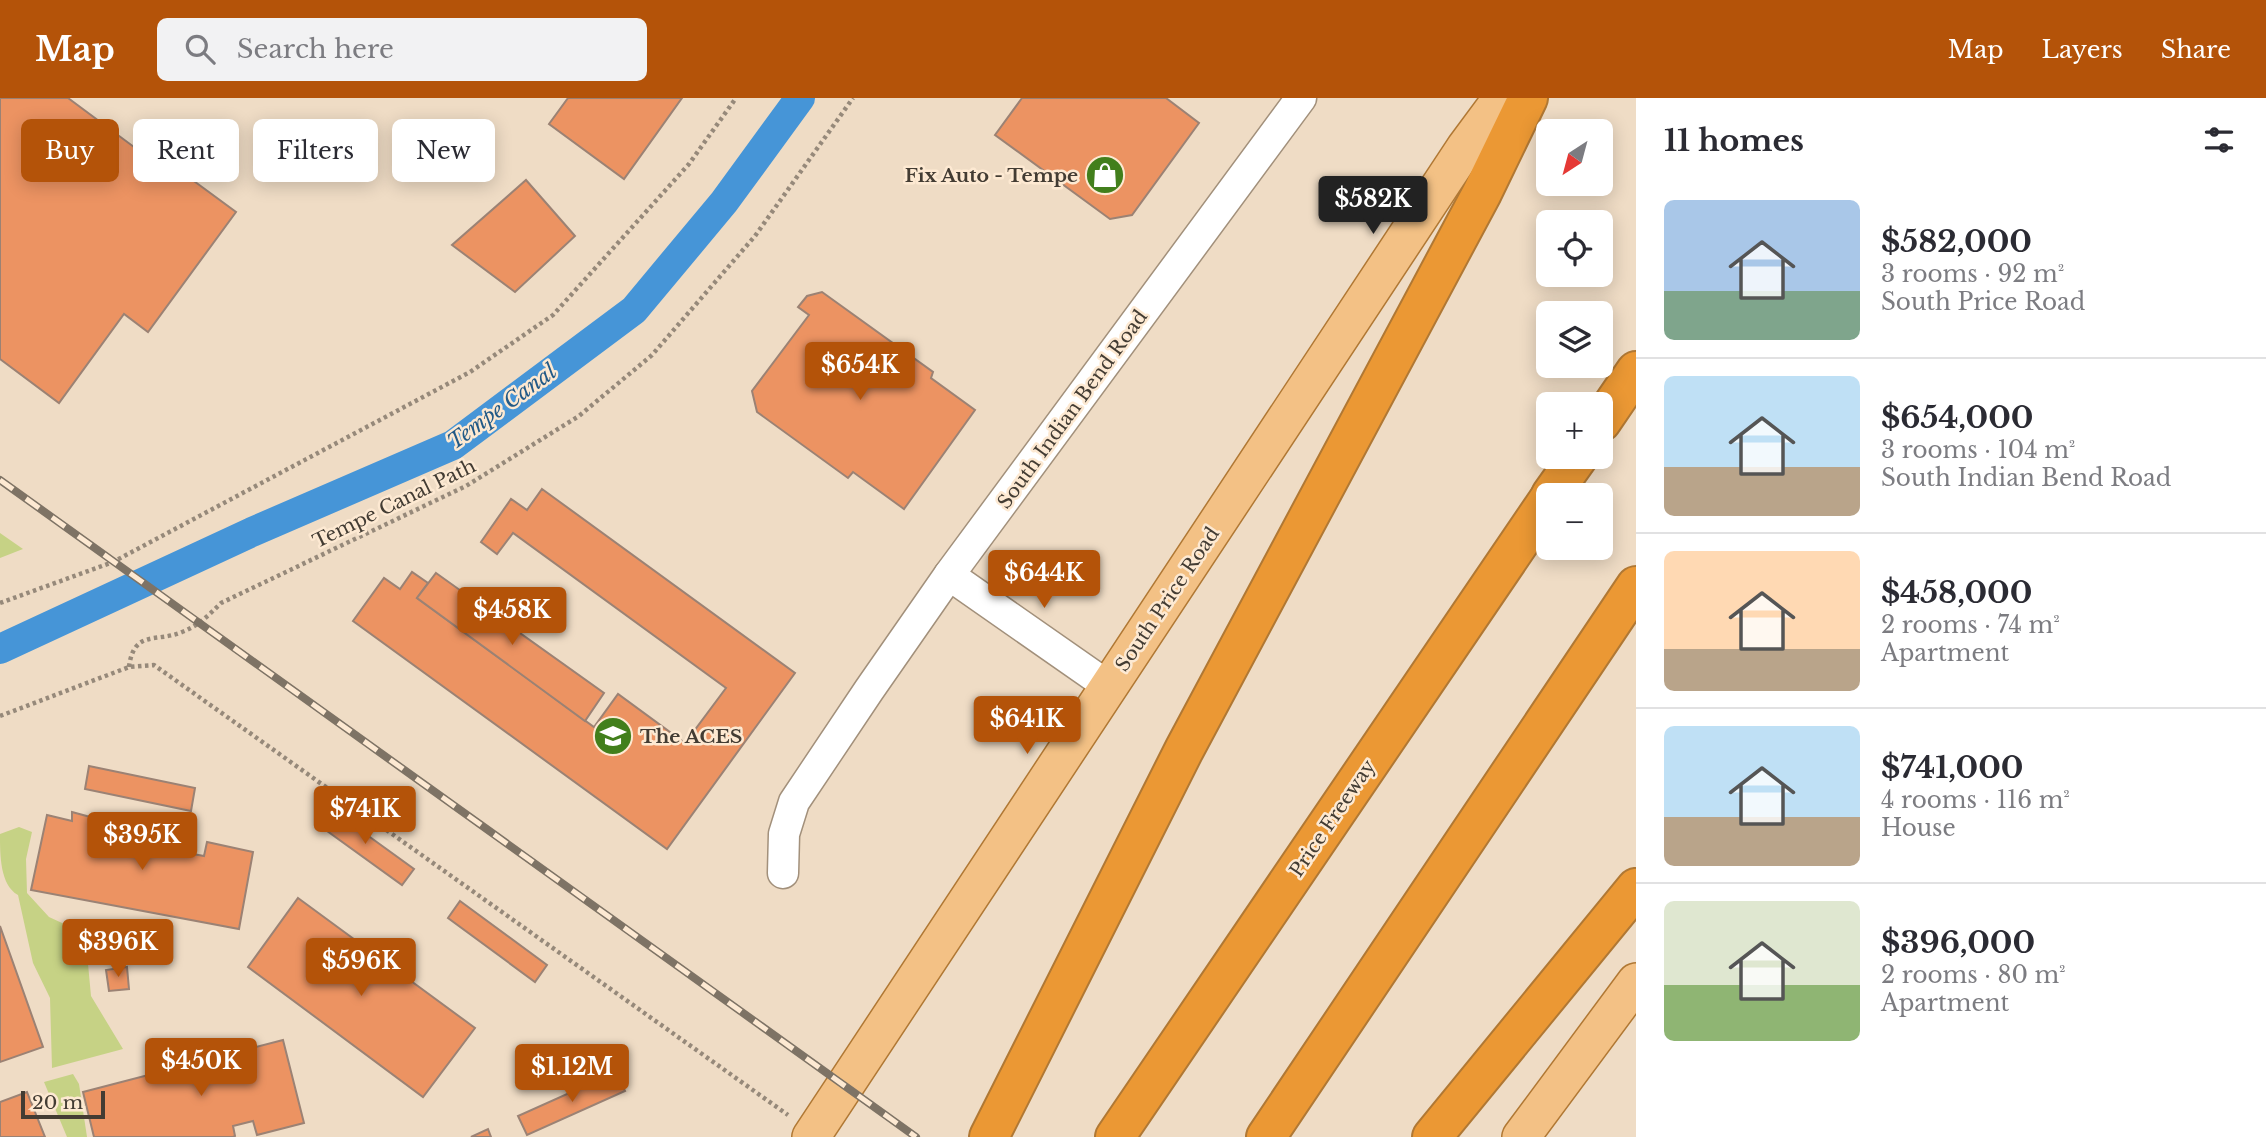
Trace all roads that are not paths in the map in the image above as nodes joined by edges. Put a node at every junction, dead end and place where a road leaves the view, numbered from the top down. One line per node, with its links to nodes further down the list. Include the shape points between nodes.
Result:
1 (1301, 98): 7 (street, South Indian Bend Road)
2 (1502, 98): 9 (main road, South Price Road)
3 (1528, 98): 14 (highway, via 1482,193 1184,750)
4 (1636, 371): 5 (highway)
5 (1613, 405)
6 (1536, 518): 15 (highway, Price Freeway)
7 (949, 575): 9 (street); 10 (street, South Indian Bend Road, via 794,802 784,834)
8 (1636, 586): 16 (highway)
9 (1108, 686): 13 (main road, South Price Road)
10 (783, 873)
11 (1636, 888): 17 (highway)
12 (1636, 982): 18 (main road)
13 (812, 1135)
14 (989, 1137)
15 (1115, 1137)
16 (1266, 1137)
17 (1432, 1137)
18 (1521, 1137)

